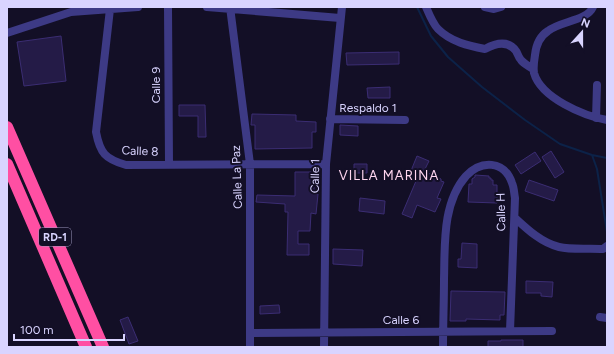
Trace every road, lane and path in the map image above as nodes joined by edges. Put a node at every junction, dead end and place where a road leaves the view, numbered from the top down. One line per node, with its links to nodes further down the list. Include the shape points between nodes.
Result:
1 (138, 7): 10 (street)
2 (168, 7): 21 (street, Calle 9)
3 (207, 7): 9 (street)
4 (342, 7): 11 (street, Calle 1)
5 (426, 7): 13 (street, via 438,29 454,40 485,50 492,45 504,43 511,46 522,61)
6 (486, 7): 7 (street)
7 (501, 7)
8 (593, 7): 13 (street, via 587,14 547,31 538,43)
9 (230, 8): 11 (street); 22 (street, Calle La Paz)
10 (110, 9): 12 (street, via 71,12); 21 (street, Calle 8, via 96,132 99,146 103,154 126,165)
11 (340, 18): 16 (street, Calle 1)
12 (7, 33)
13 (534, 69): 15 (street, via 538,80 558,100)
14 (596, 85): 15 (street)
15 (596, 118): 18 (street)
16 (330, 119): 17 (street, Respaldo 1); 23 (street, Calle 1)
17 (405, 120)
18 (607, 120)
19 (7, 128): 32 (highway, RD-1)
20 (7, 164): 31 (highway, RD-1)
21 (169, 164): 22 (street, Calle 8)
22 (250, 164): 23 (street, Calle 8); 30 (street, Calle La Paz)
23 (326, 164): 29 (street, Calle 1)
24 (515, 218): 25 (street, via 544,241 559,247 603,249); 26 (street, Calle H, via 515,198 512,183 506,172 496,165 485,164 466,176 452,204 447,221); 27 (street, Calle H)
25 (607, 246)
26 (443, 331): 27 (street, Calle 6); 29 (street, Calle 6); 35 (street, Calle H)
27 (510, 331): 28 (street, Calle 6)
28 (552, 331)
29 (325, 332): 30 (street, Calle 6); 34 (street, Calle 1)
30 (250, 333): 33 (street, Calle La Paz)
31 (86, 347)
32 (103, 347)
33 (250, 347)
34 (324, 347)
35 (443, 347)

